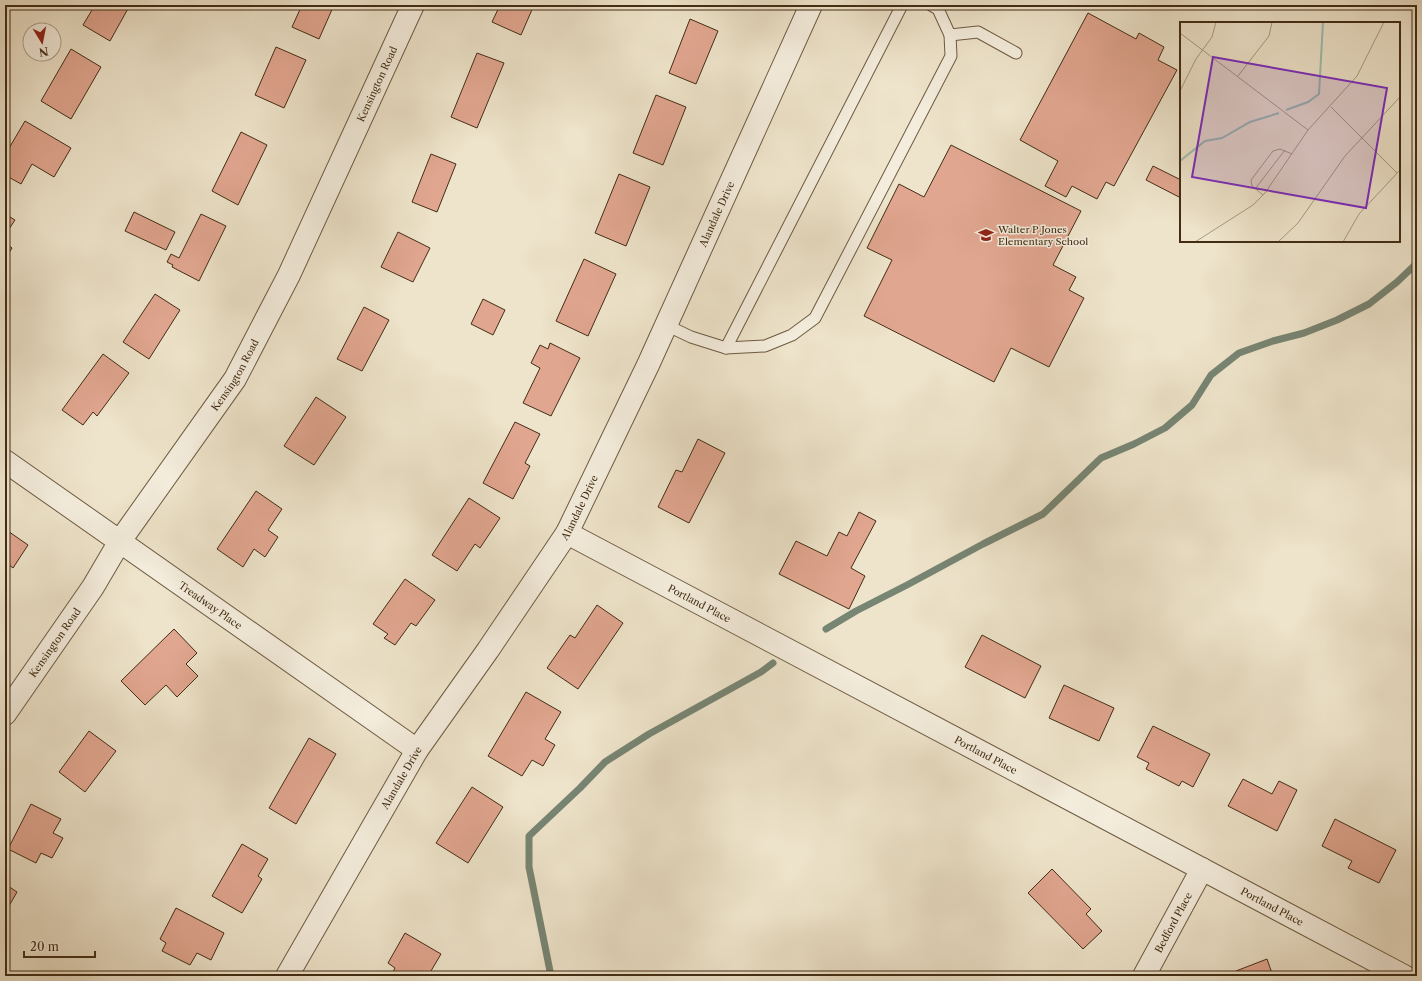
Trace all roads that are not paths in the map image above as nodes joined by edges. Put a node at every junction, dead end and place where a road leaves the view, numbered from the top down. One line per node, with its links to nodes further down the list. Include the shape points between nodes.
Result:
1 (413, 5): 11 (street, Kensington Road, via 289,275 235,379)
2 (811, 5): 7 (street, Alandale Drive)
3 (902, 5): 8 (lane)
4 (931, 5): 5 (lane, via 938,9)
5 (950, 35): 6 (lane, via 978,32); 8 (lane, via 952,56 815,318 792,335 765,346)
6 (1016, 53)
7 (666, 325): 8 (lane, via 691,337); 10 (street, Alandale Drive)
8 (726, 348)
9 (5, 461): 11 (street, Treadway Place)
10 (567, 533): 13 (street, Alandale Drive); 14 (street, Portland Place)
11 (120, 541): 12 (street, Kensington Road, via 93,587); 13 (street, Treadway Place)
12 (5, 714)
13 (417, 750): 15 (street, Alandale Drive)
14 (1202, 869): 16 (street, Bedford Place); 17 (street, Portland Place)
15 (287, 976)
16 (1144, 976)
17 (1404, 976)

